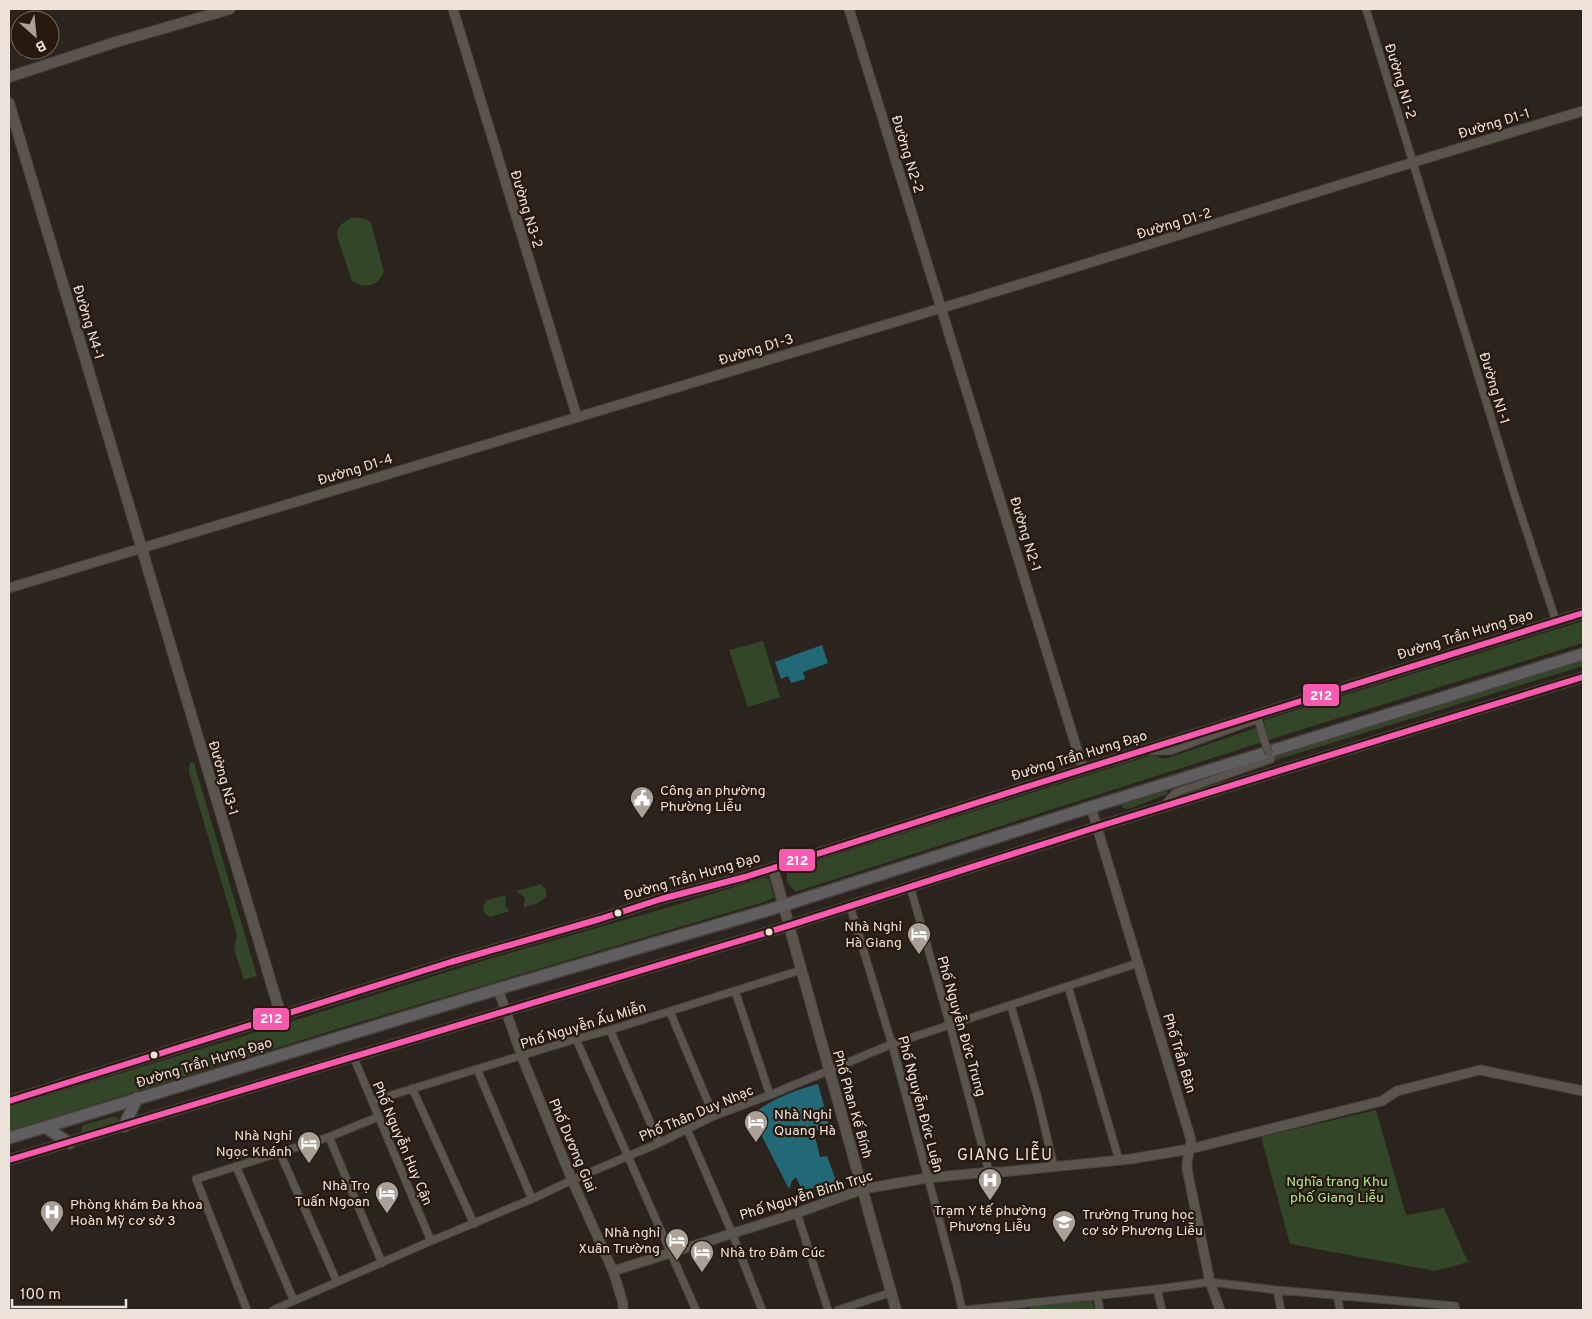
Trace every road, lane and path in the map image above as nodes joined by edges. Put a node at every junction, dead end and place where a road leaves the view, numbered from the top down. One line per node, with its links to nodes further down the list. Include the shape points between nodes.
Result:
1 (230, 9): 5 (main road)
2 (453, 9): 10 (street, Đường N3-2)
3 (850, 9): 9 (street, Đường N2-2)
4 (1366, 9): 8 (street, Đường N1-2)
5 (9, 77)
6 (9, 103): 11 (main road, Đường N4-1)
7 (1583, 111): 8 (street, Đường D1-1)
8 (1412, 161): 9 (street, Đường D1-2, via 1193,232); 14 (street, Đường N1-1)
9 (942, 307): 10 (street, Đường D1-3); 18 (street, Đường N2-1)
10 (577, 417): 11 (street, Đường D1-4)
11 (142, 548): 12 (street, Đường D1-4); 35 (main road, Đường N3-1)
12 (9, 588)
13 (1583, 613): 14 (main road, Đường Trần Hưng Đạo)
14 (1556, 621): 17 (main road, Đường Trần Hưng Đạo)
15 (1583, 654): 19 (highway, Đường Trần Hưng Đạo)
16 (1583, 676): 20 (main road)
17 (1146, 750): 18 (main road, Đường Trần Hưng Đạo); 20 (street, bridge, via 1170,751 1258,719 1271,759 1175,793)
18 (1083, 769): 22 (main road, Đường Trần Hưng Đạo)
19 (1091, 807): 21 (street, Phố Trần Bàn); 24 (highway, Đường Trần Hưng Đạo)
20 (1162, 808): 21 (main road)
21 (1097, 827): 23 (main road); 27 (street, Phố Trần Bàn)
22 (773, 868): 24 (main road, Phố Phan Kế Bính); 35 (main road, Đường Trần Hưng Đạo, via 451,962)
23 (910, 886): 25 (main road); 36 (street, Phố Nguyễn Đức Trung)
24 (784, 904): 26 (main road, Phố Phan Kế Bính); 30 (highway, Đường Trần Hưng Đạo)
25 (850, 906): 26 (main road); 39 (street, Phố Nguyễn Đức Luận)
26 (788, 926): 28 (main road, Phố Phan Kế Bính); 33 (main road)
27 (1138, 963): 29 (street, Phố Thân Duy Nhạc); 59 (street, Phố Trần Bàn, via 1189,1132)
28 (801, 970): 31 (street, Phố Nguyễn Ấu Miễn); 43 (main road, Phố Phan Kế Bính)
29 (1068, 986): 32 (street, Phố Thân Duy Nhạc); 63 (street)
30 (498, 989): 33 (street, Phố Dương Giai); 47 (highway, Đường Trần Hưng Đạo)
31 (735, 991): 34 (street, Phố Nguyễn Ấu Miễn); 46 (street)
32 (1011, 1006): 36 (street, Phố Thân Duy Nhạc); 65 (street)
33 (504, 1012): 40 (main road); 41 (street, Phố Dương Giai)
34 (670, 1012): 37 (street, Phố Nguyễn Ấu Miễn); 50 (street)
35 (281, 1016): 48 (main road, Đường Trần Hưng Đạo)
36 (950, 1025): 39 (street, Phố Thân Duy Nhạc); 66 (street, Phố Nguyễn Đức Trung)
37 (610, 1030): 38 (street, Phố Nguyễn Ấu Miễn); 57 (street)
38 (576, 1039): 41 (street, Phố Nguyễn Ấu Miễn); 61 (street)
39 (892, 1044): 43 (street, Phố Thân Duy Nhạc); 67 (street, Phố Nguyễn Đức Luận)
40 (353, 1056): 49 (street, Phố Nguyễn Huy Cận); 52 (main road)
41 (522, 1057): 42 (street, Phố Nguyễn Ấu Miễn); 68 (street, Phố Dương Giai)
42 (477, 1069): 44 (street, Phố Nguyễn Ấu Miễn); 70 (street)
43 (830, 1069): 46 (street, Phố Thân Duy Nhạc); 69 (main road, Phố Phan Kế Bính)
44 (412, 1088): 49 (street, Phố Nguyễn Ấu Miễn); 72 (street)
45 (1583, 1091): 59 (street, Phố Nguyễn Bỉnh Trục, via 1480,1070 1397,1091 1382,1101)
46 (770, 1095): 50 (street, Phố Thân Duy Nhạc)
47 (137, 1098): 52 (highway); 53 (highway, Đường Trần Hưng Đạo)
48 (9, 1101)
49 (372, 1102): 51 (street, Phố Nguyễn Huy Cận)
50 (714, 1116): 54 (street, Phố Thân Duy Nhạc)
51 (378, 1117): 55 (street); 74 (street, Phố Nguyễn Huy Cận)
52 (124, 1126): 58 (main road)
53 (45, 1127): 56 (highway, Đường Trần Hưng Đạo); 58 (highway)
54 (687, 1129): 57 (street, Phố Thân Duy Nhạc); 73 (street)
55 (329, 1137): 60 (street); 76 (street)
56 (9, 1138)
57 (659, 1142): 61 (street, Phố Thân Duy Nhạc)
58 (69, 1143): 62 (main road)
59 (1190, 1149): 63 (street, Phố Nguyễn Bỉnh Trục); 79 (street, Phố Trần Bàn, via 1186,1158 1187,1169)
60 (280, 1153): 64 (street); 78 (street)
61 (628, 1156): 68 (street, Phố Thân Duy Nhạc); 75 (street)
62 (9, 1160)
63 (1119, 1160): 65 (street, Phố Nguyễn Bỉnh Trục)
64 (236, 1166): 85 (street); 87 (street, via 196,1179)
65 (1054, 1167): 66 (street, Phố Nguyễn Bỉnh Trục)
66 (989, 1172): 67 (street, Phố Nguyễn Bỉnh Trục)
67 (927, 1178): 69 (street, Phố Nguyễn Bỉnh Trục); 94 (street, Phố Nguyễn Đức Luận)
68 (572, 1180): 70 (street, Phố Thân Duy Nhạc); 77 (street, Phố Dương Giai)
69 (863, 1189): 71 (street, Phố Nguyễn Bỉnh Trục); 82 (main road, Phố Phan Kế Bính)
70 (532, 1199): 72 (street, Phố Thân Duy Nhạc)
71 (797, 1213): 73 (street, Phố Nguyễn Bỉnh Trục); 91 (street)
72 (474, 1224): 74 (street, Phố Thân Duy Nhạc)
73 (732, 1233): 75 (street, Phố Nguyễn Bỉnh Trục); 90 (street)
74 (431, 1241): 76 (street, Phố Thân Duy Nhạc)
75 (671, 1252): 77 (street, Phố Nguyễn Bỉnh Trục); 89 (street)
76 (382, 1263): 78 (street, Phố Thân Duy Nhạc)
77 (613, 1271): 86 (street, Phố Dương Giai)
78 (337, 1282): 85 (street, Phố Thân Duy Nhạc)
79 (1210, 1282): 80 (street); 81 (street); 97 (street, Phố Trần Bàn)
80 (1157, 1289): 83 (street); 96 (street)
81 (1277, 1290): 84 (street); 98 (street)
82 (892, 1292): 92 (street); 93 (main road, Phố Phan Kế Bính)
83 (1096, 1295): 94 (street); 95 (street)
84 (1337, 1296): 99 (street); 100 (street, via 1455,1306)
85 (294, 1301): 88 (street, Phố Thân Duy Nhạc)
86 (625, 1308)
87 (247, 1310)
88 (272, 1310)
89 (696, 1310)
90 (762, 1310)
91 (828, 1310)
92 (838, 1310)
93 (896, 1310)
94 (963, 1310)
95 (1100, 1310)
96 (1162, 1310)
97 (1220, 1310)
98 (1281, 1310)
99 (1340, 1310)
100 (1456, 1310)

